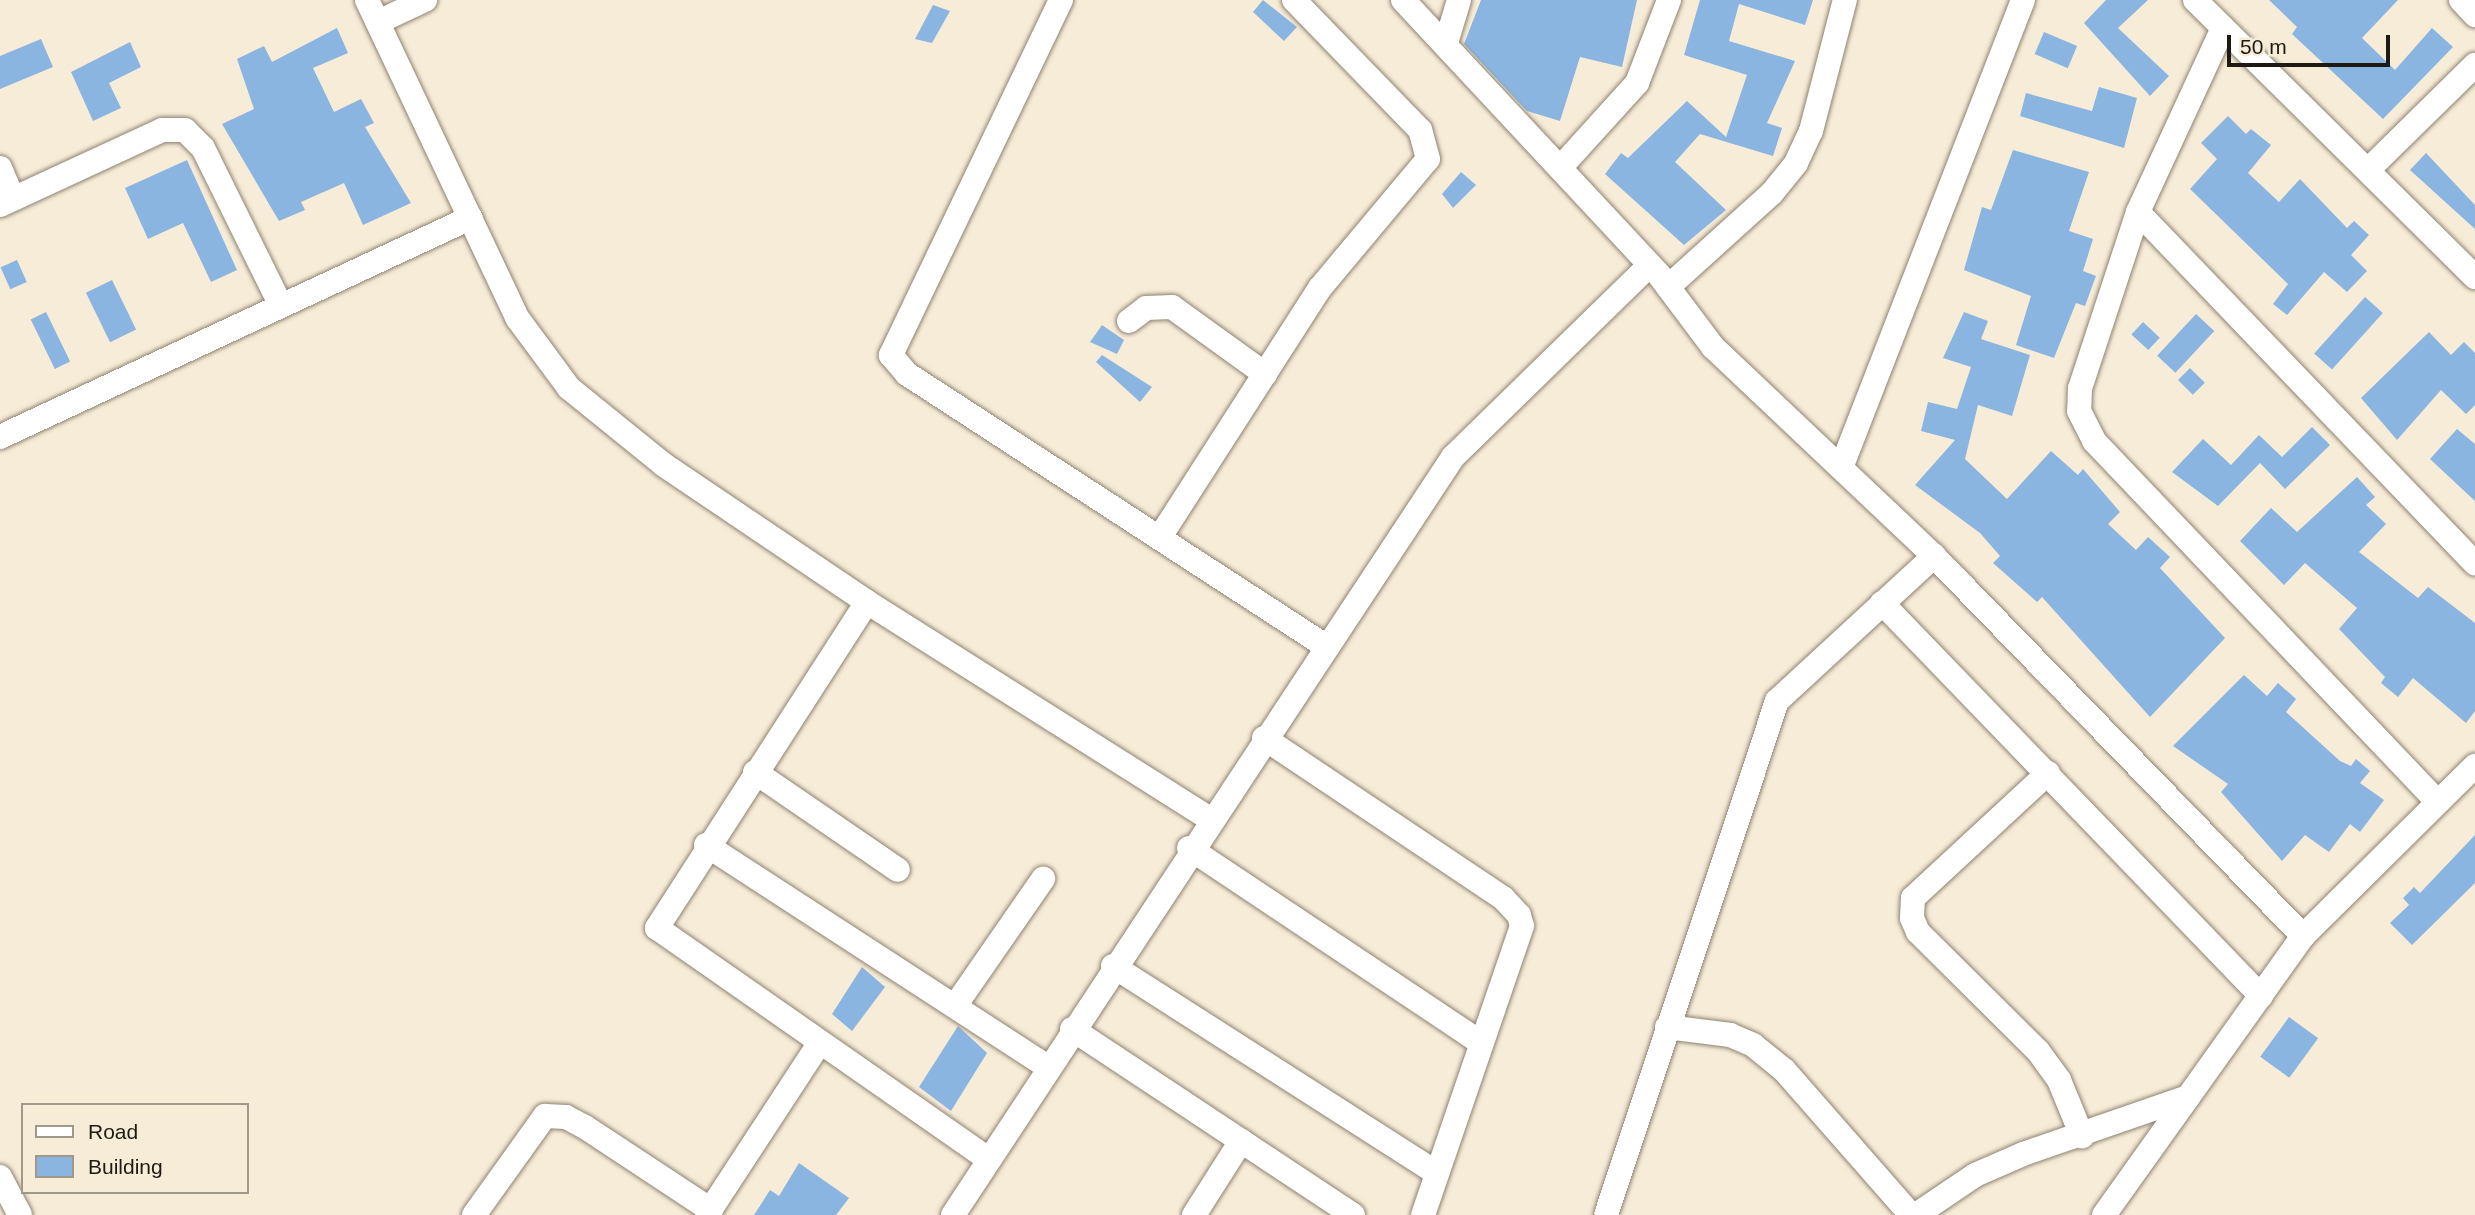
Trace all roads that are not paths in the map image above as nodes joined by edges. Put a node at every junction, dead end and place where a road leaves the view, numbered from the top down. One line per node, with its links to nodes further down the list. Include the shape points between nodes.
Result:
1 (366, 0): 13 (street)
2 (425, 0): 13 (street)
3 (1061, 0): 31 (street, via 891,355 907,374)
4 (1294, 0): 28 (street, via 1420,130 1428,159 1353,243)
5 (1403, 0): 15 (street)
6 (1459, 0): 15 (street)
7 (1669, 0): 18 (street, via 1637,83)
8 (1845, 0): 25 (street, via 1811,131 1796,163 1772,194)
9 (2023, 0): 30 (street)
10 (2195, 0): 14 (street)
11 (2461, 0): 12 (street)
12 (2475, 15)
13 (378, 22): 22 (street)
14 (2223, 28): 19 (street); 21 (street)
15 (1446, 43): 18 (street)
16 (2475, 65): 19 (street)
17 (0, 168): 20 (street)
18 (1560, 168): 23 (street)
19 (2368, 170): 24 (street)
20 (7, 201): 26 (street, via 162,130 185,130 203,149)
21 (2138, 212): 33 (street); 41 (street, via 2080,388 2085,428)
22 (470, 218): 26 (street); 34 (street, via 518,319 569,388 664,465)
23 (1649, 266): 25 (street); 36 (street, via 1453,457)
24 (2475, 277)
25 (1668, 287): 30 (street, via 1713,347)
26 (281, 306): 29 (street)
27 (1129, 321): 28 (street, via 1146,308 1172,307)
28 (1265, 374): 31 (street)
29 (0, 437)
30 (1841, 468): 32 (street)
31 (1160, 537): 36 (street)
32 (1934, 556): 35 (street); 47 (street)
33 (2475, 563)
34 (867, 602): 39 (street); 42 (street)
35 (1882, 603): 40 (street); 51 (street, via 1777,701)
36 (1327, 647): 37 (street)
37 (1264, 738): 42 (street); 53 (street, via 1503,898 1519,915 1522,926)
38 (2475, 765): 41 (street)
39 (755, 772): 43 (street); 45 (street)
40 (2048, 774): 49 (street); 57 (street, via 1913,898 1912,918 1918,932 2038,1051 2059,1080)
41 (2437, 801): 47 (street)
42 (1209, 818): 44 (street)
43 (706, 845): 50 (street); 54 (street, via 657,928)
44 (1189, 848): 48 (street); 53 (street)
45 (898, 870)
46 (1043, 879): 50 (street)
47 (2303, 936): 49 (street)
48 (1113, 966): 52 (street); 60 (street)
49 (2261, 996): 56 (street)
50 (955, 1006): 55 (street)
51 (1667, 1027): 69 (street); 70 (street, via 1730,1035 1753,1045 1784,1070)
52 (1072, 1029): 55 (street); 58 (street)
53 (1480, 1042): 60 (street)
54 (819, 1044): 59 (street); 62 (street)
55 (1048, 1067): 59 (street)
56 (2188, 1097): 57 (street); 72 (street)
57 (2082, 1136): 71 (street, via 1975,1175)
58 (1241, 1141): 66 (street); 67 (street)
59 (988, 1159): 65 (street)
60 (1437, 1173): 68 (street)
61 (0, 1177): 63 (street)
62 (709, 1212): 64 (street, via 585,1127 566,1117 545,1116)
63 (20, 1215)
64 (474, 1215)
65 (953, 1215)
66 (1194, 1215)
67 (1353, 1215)
68 (1423, 1215)
69 (1606, 1215)
70 (1911, 1215)
71 (1916, 1215)
72 (2104, 1215)

